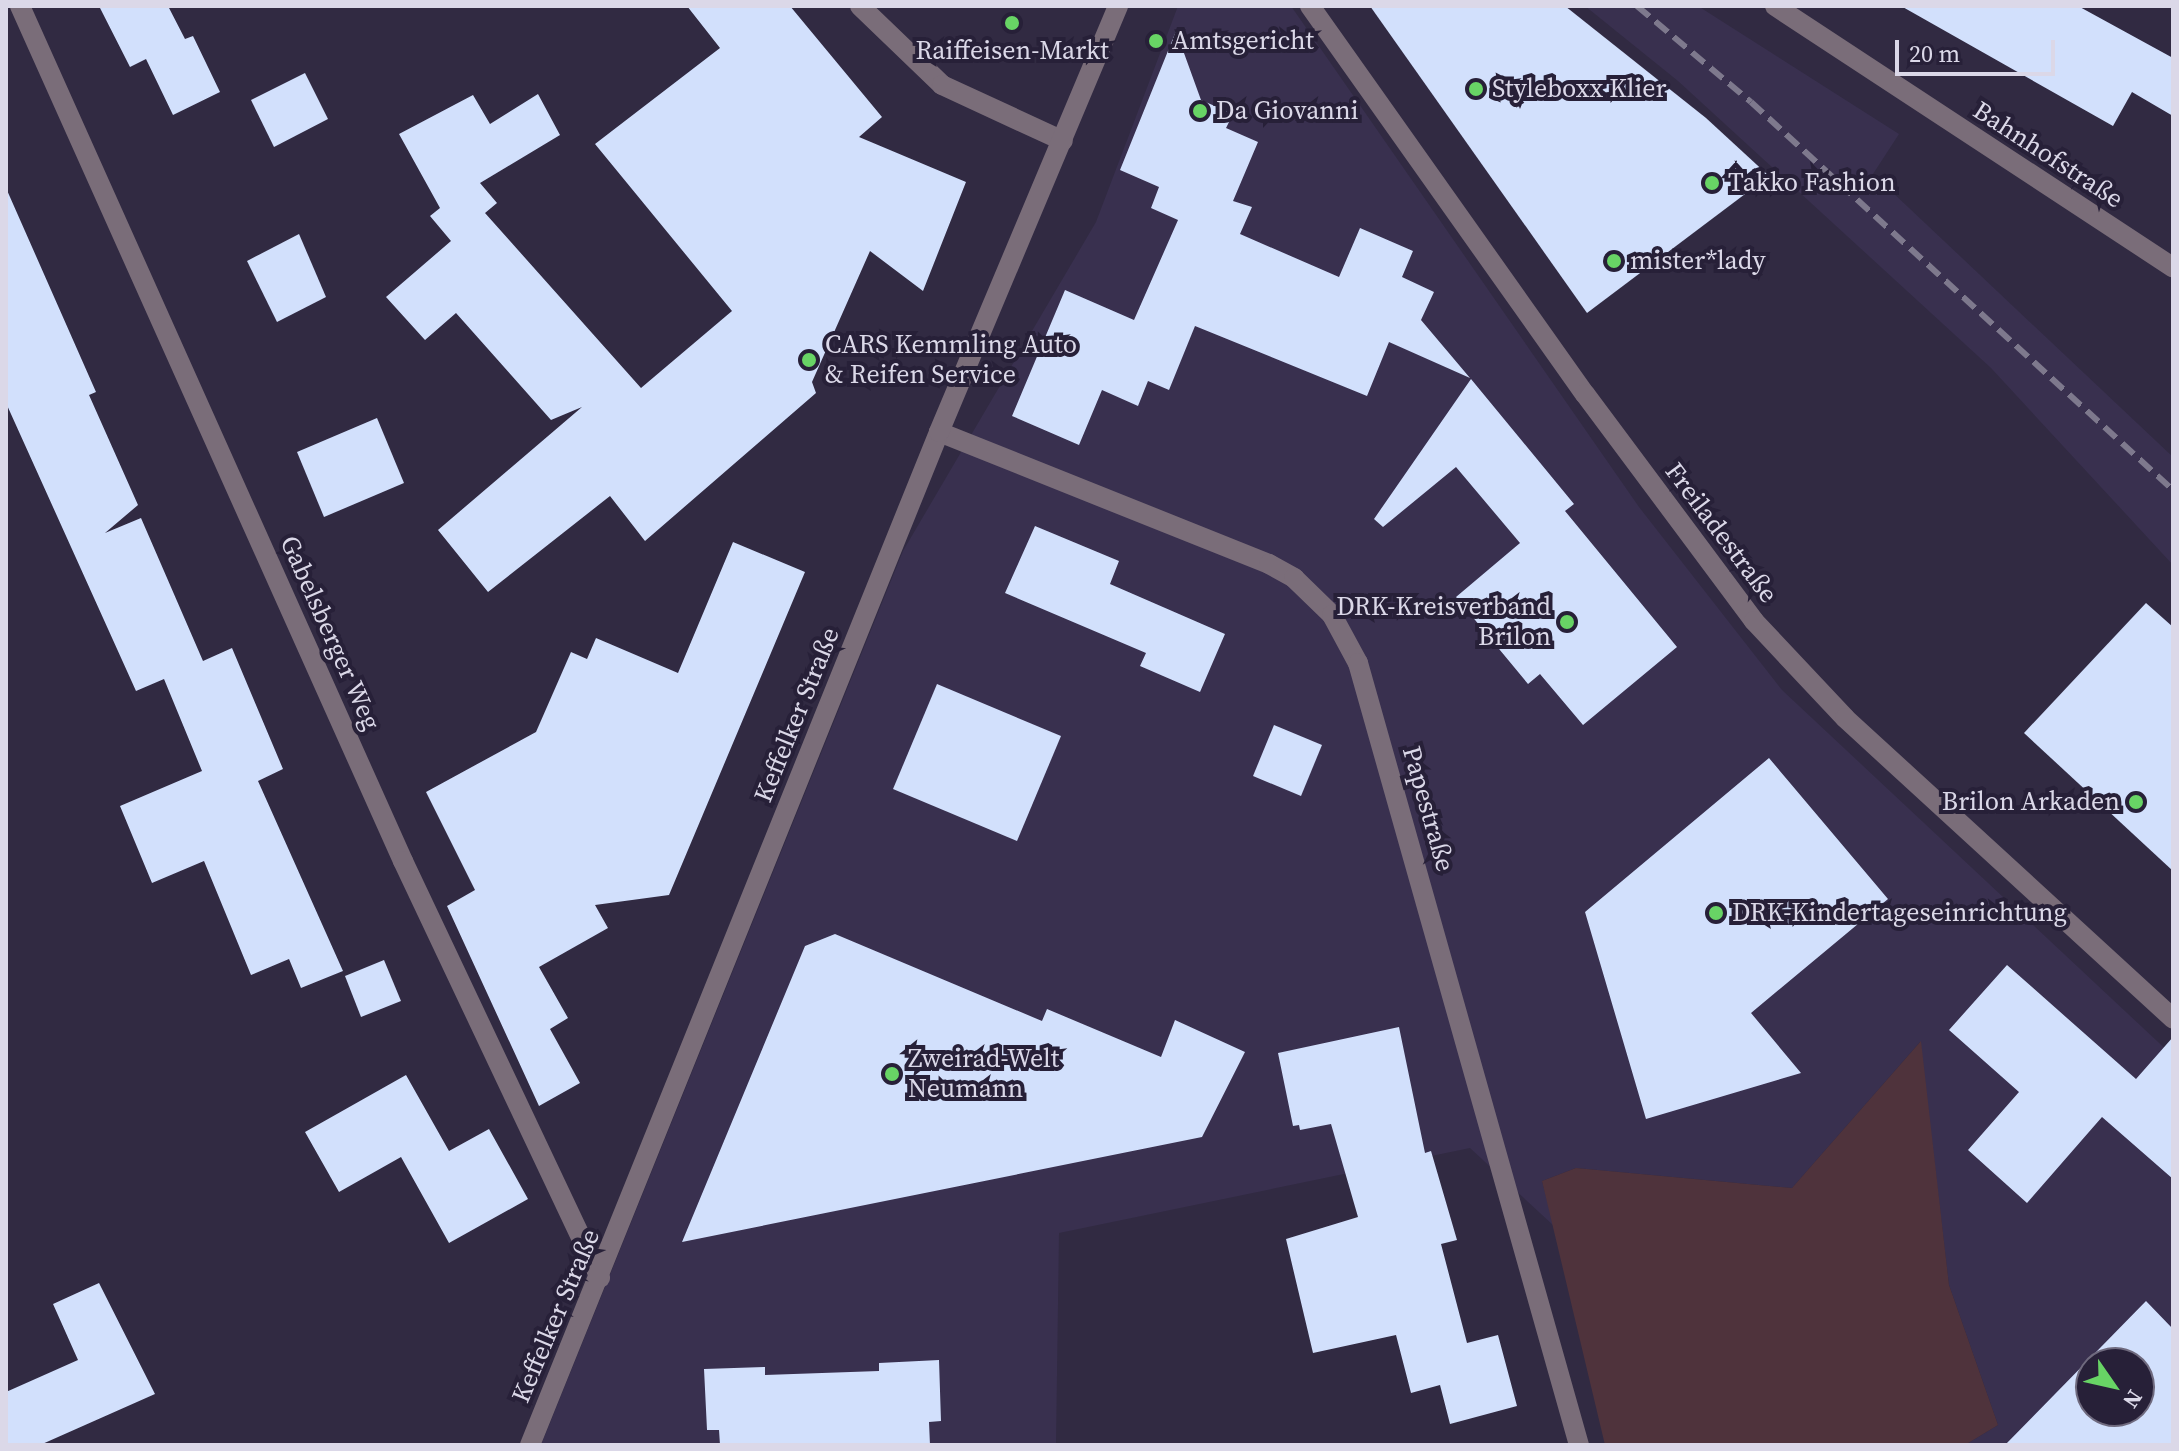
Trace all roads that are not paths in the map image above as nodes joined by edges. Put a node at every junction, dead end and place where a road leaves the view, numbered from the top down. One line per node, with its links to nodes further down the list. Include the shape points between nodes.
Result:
1 (20, 6): 10 (street, Gabelsberger Weg, via 403,861)
2 (860, 6): 6 (street, via 942,85)
3 (1118, 6): 6 (street, Keffelker Straße)
4 (1310, 6): 9 (street, Freiladestraße, via 1585,394 1754,621 1845,718)
5 (1775, 6): 7 (street, Bahnhofstraße)
6 (1063, 141): 8 (street, Keffelker Straße)
7 (2173, 267)
8 (939, 432): 10 (street, Keffelker Straße); 12 (street, Papestraße, via 1269,564 1315,595 1340,626 1358,663 1449,972)
9 (2173, 1019)
10 (600, 1278): 11 (street, Keffelker Straße)
11 (530, 1445)
12 (1579, 1445)

